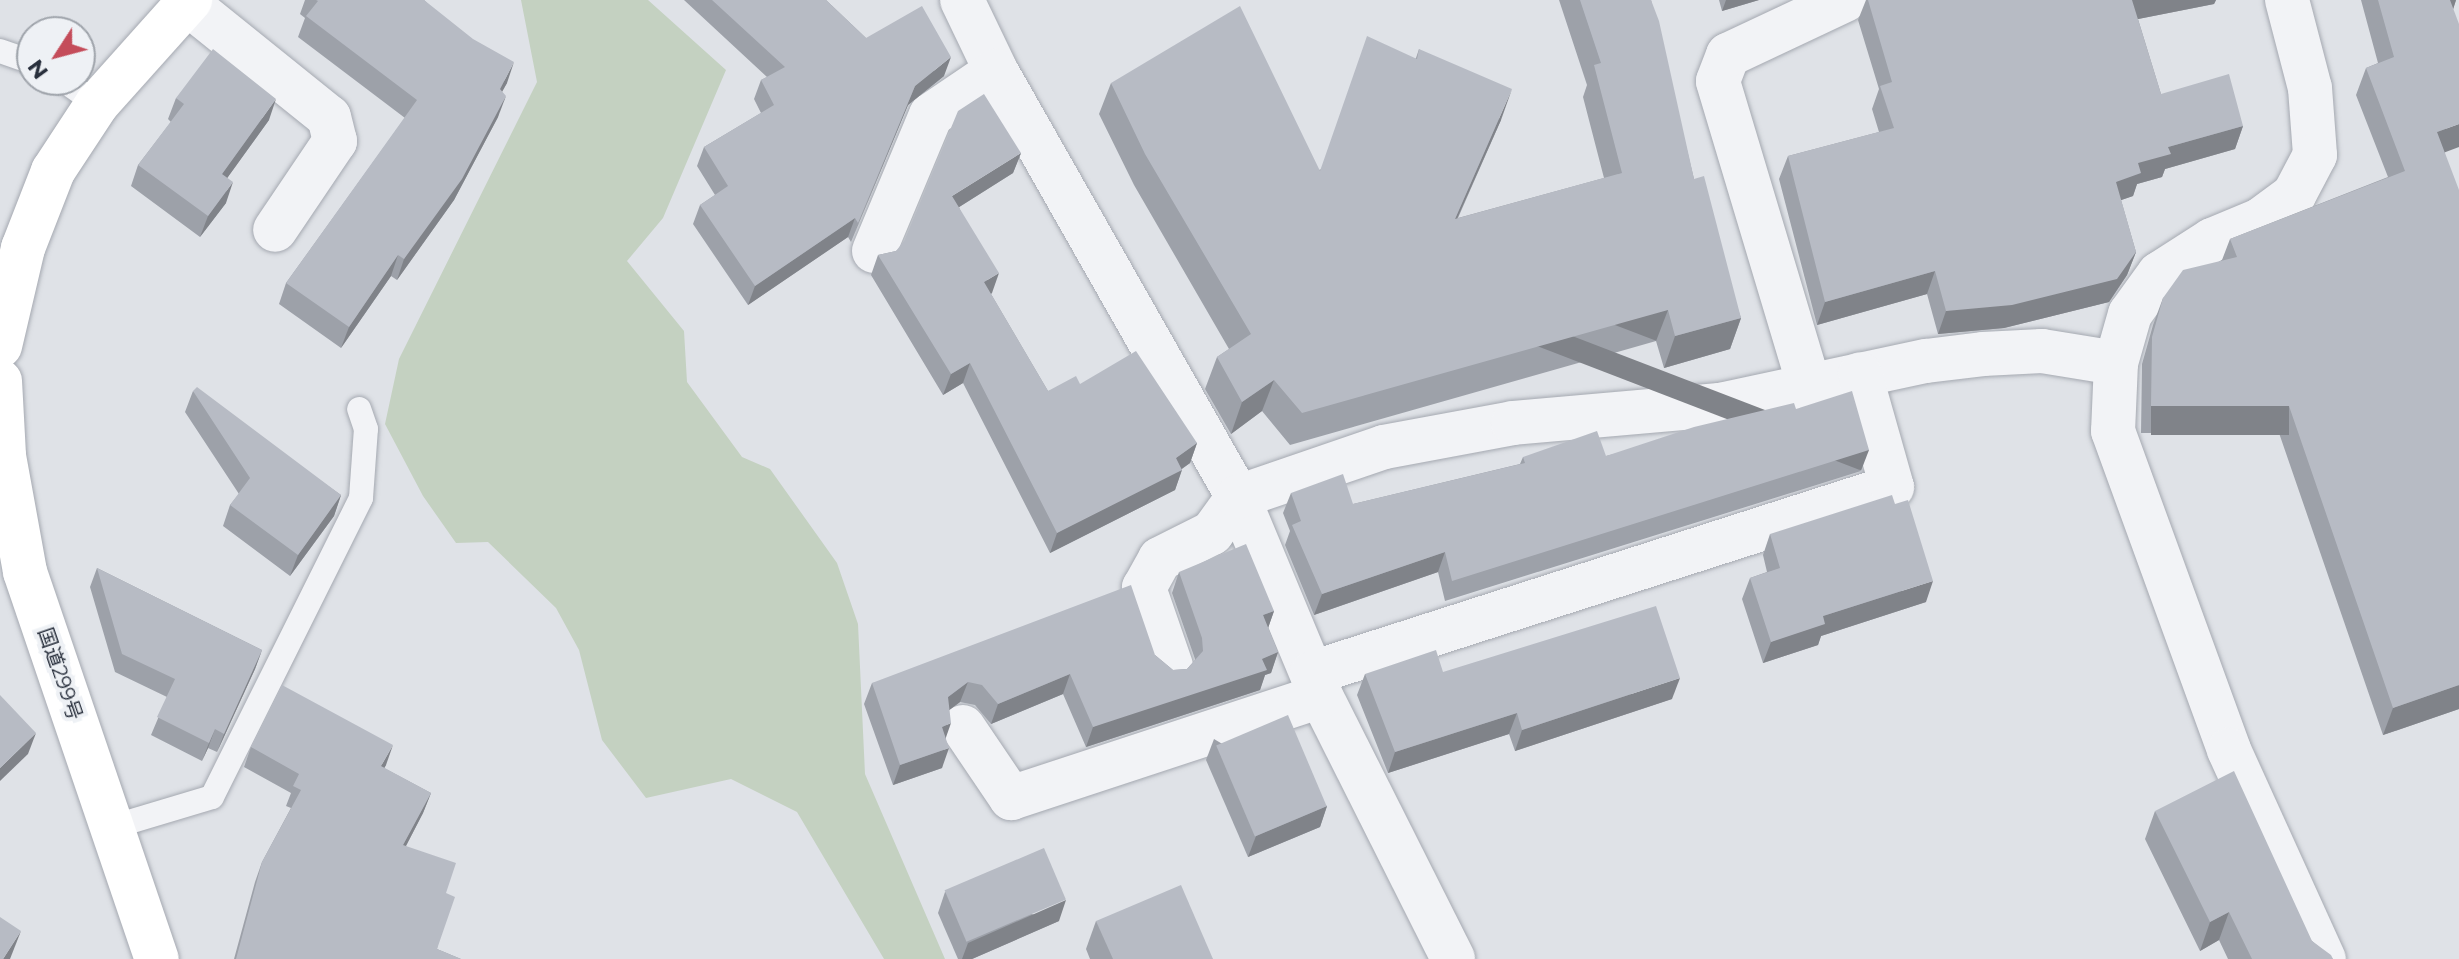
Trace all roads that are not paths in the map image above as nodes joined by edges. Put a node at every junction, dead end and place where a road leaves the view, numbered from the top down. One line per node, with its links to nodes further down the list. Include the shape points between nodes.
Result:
1 (962, 0): 5 (street)
2 (1845, 0): 14 (street, via 1728,55 1718,81)
3 (2287, 0): 11 (street, via 2310,88 2315,155 2294,195 2260,220 2212,240 2159,274 2130,314)
4 (189, 2): 6 (highway); 8 (street, via 329,117 335,141)
5 (996, 71): 9 (street, via 931,115); 17 (street)
6 (96, 79)
7 (79, 96): 10 (highway, via 23,248)
8 (275, 230)
9 (874, 251)
10 (0, 346)
11 (2116, 363): 12 (street, via 2042,351 1926,361); 24 (street, via 2113,431 2126,473 2229,750)
12 (1860, 374): 14 (street); 19 (street, via 1892,487)
13 (0, 381): 16 (highway, 国道299号)
14 (1809, 385): 17 (street, via 1720,405 1513,423 1384,447)
15 (359, 409): 21 (lane, via 366,429 361,498 212,797)
16 (2, 457): 21 (highway, 国道299号, via 25,572)
17 (1238, 497): 18 (street, via 1212,533 1160,559 1149,573 1144,588); 19 (street)
18 (1171, 666)
19 (1317, 684): 20 (street, via 1011,798); 23 (street)
20 (963, 727)
21 (112, 827): 22 (highway, 国道299号)
22 (157, 959)
23 (1453, 959)
24 (2324, 959)

